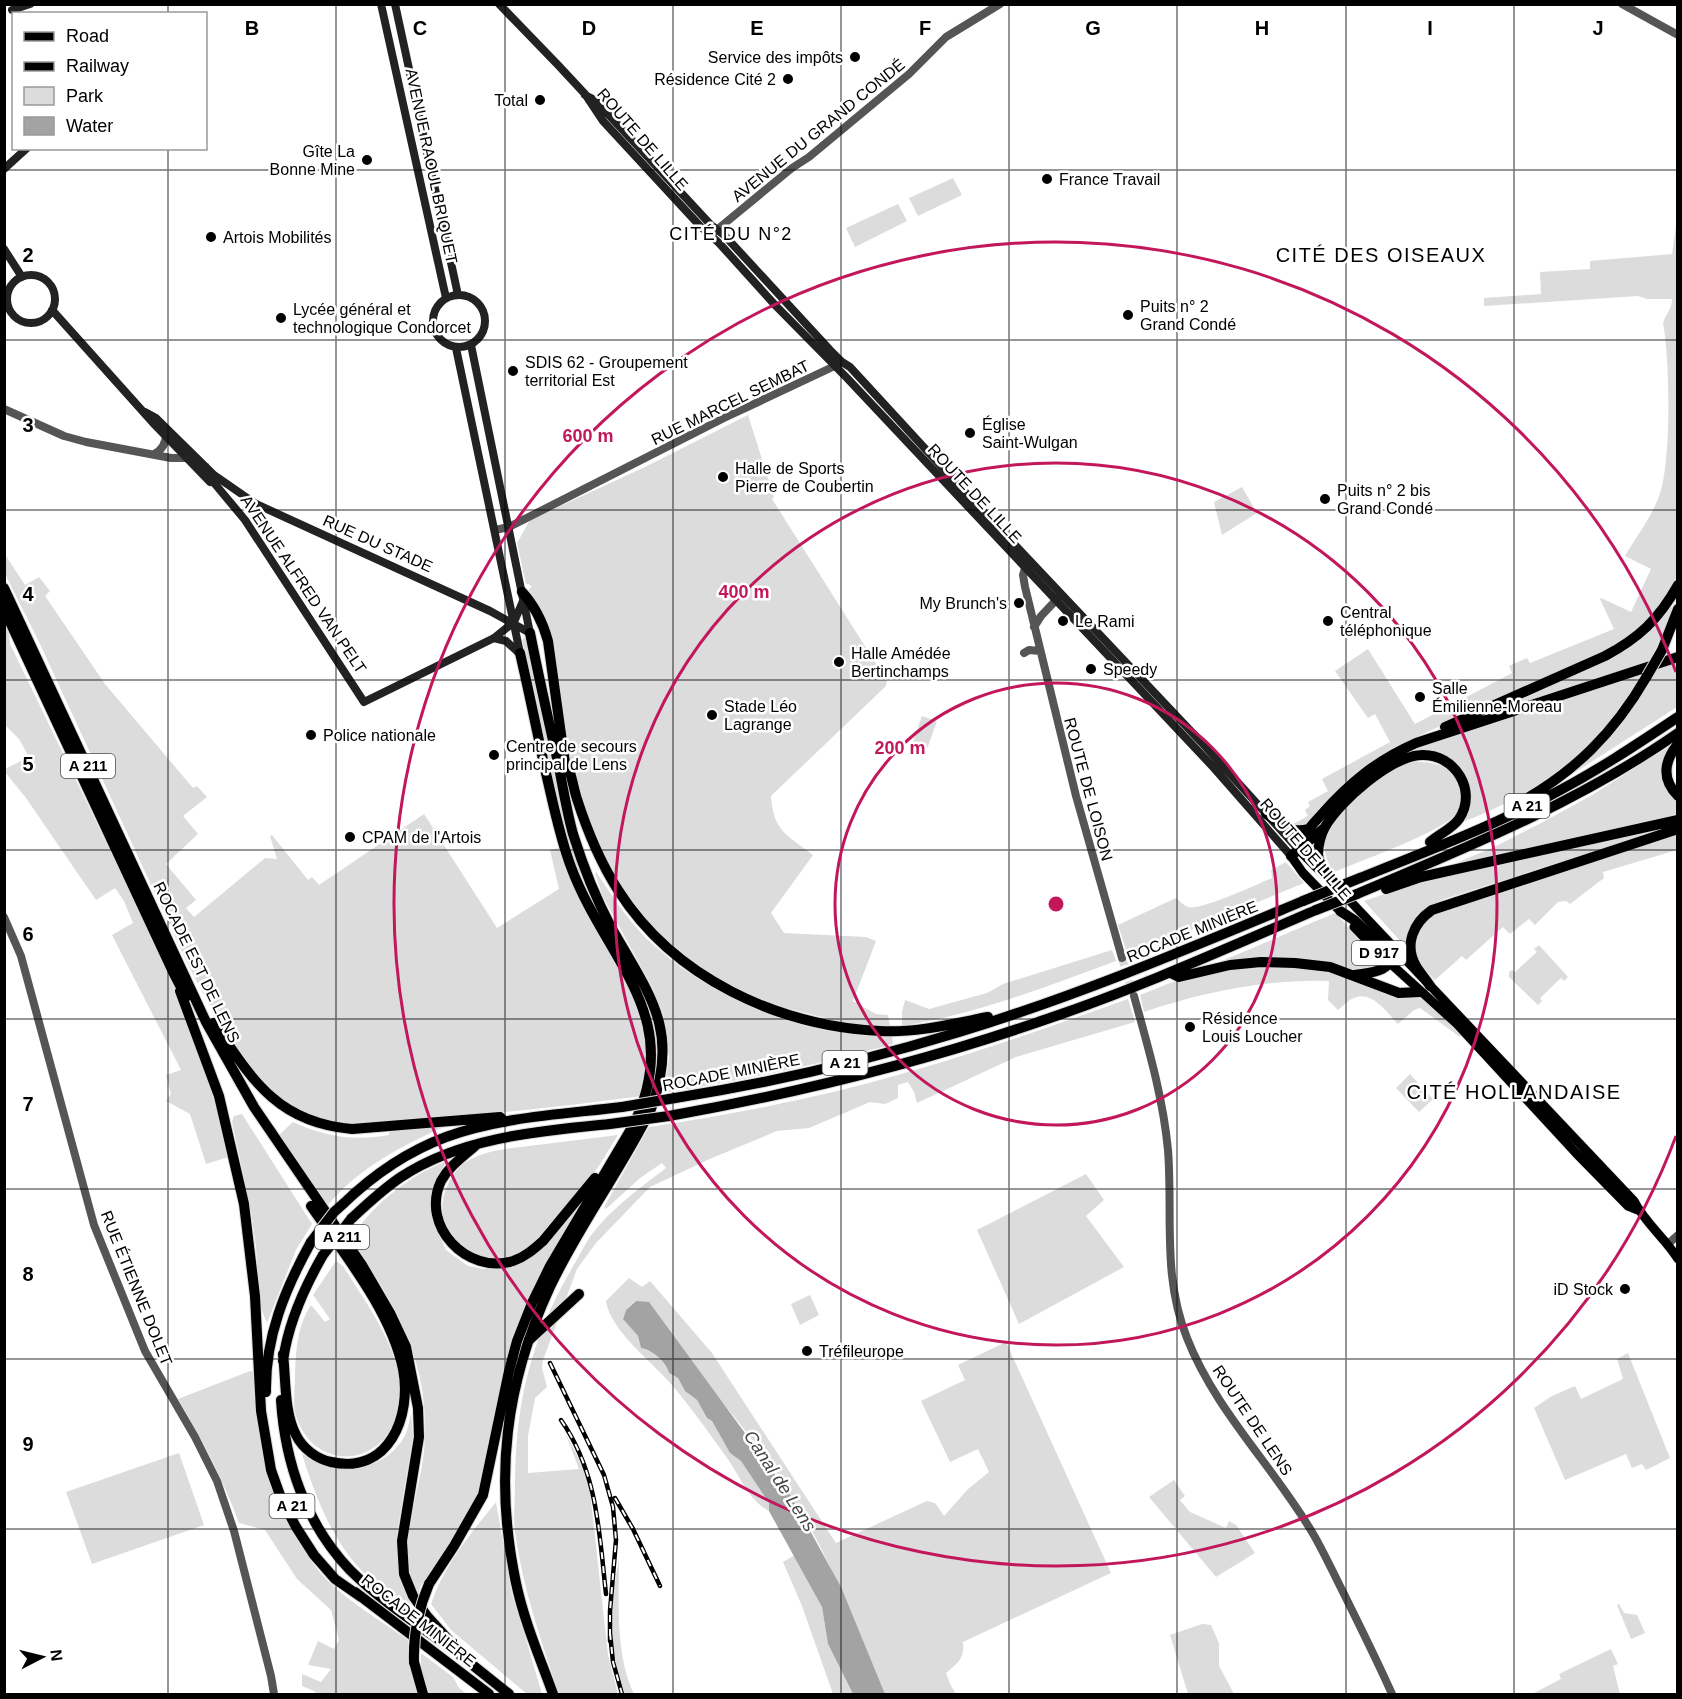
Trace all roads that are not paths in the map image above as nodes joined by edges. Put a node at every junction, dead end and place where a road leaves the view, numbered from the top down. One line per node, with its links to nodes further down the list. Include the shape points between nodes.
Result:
1 (30, 4): 7 (main road)
2 (381, 4): 15 (main road, AVENUE RAOUL BRIQUET)
3 (395, 4): 14 (main road, AVENUE RAOUL BRIQUET)
4 (499, 4): 11 (main road, ROUTE DE LILLE, via 585,94 596,100)
5 (1000, 4): 11 (street, AVENUE DU GRAND CONDÉ, via 946,37 909,74)
6 (1622, 4): 8 (street)
7 (10, 9)
8 (1677, 35)
9 (25, 150): 10 (main road)
10 (4, 169)
11 (714, 233): 19 (main road, ROUTE DE LILLE, via 725,236)
12 (4, 249): 13 (main road)
13 (22, 277): 16 (main road, via 35,275 46,280 55,297); 16 (main road, via 15,281 8,295 16,317 34,322 45,318)
14 (459, 295): 15 (main road); 17 (main road, via 480,305 485,318 483,331)
15 (446, 298): 18 (main road, via 434,312 433,326 439,339)
16 (52, 309): 21 (main road, AVENUE ALFRED VAN PELT)
17 (471, 345): 18 (main road); 30 (main road)
18 (456, 348): 31 (main road)
19 (838, 364): 30 (street, RUE MARCEL SEMBAT); 32 (main road, ROUTE DE LILLE); 33 (main road, ROUTE DE LILLE, via 850,367)
20 (4, 409): 22 (street, via 64,436)
21 (166, 432): 22 (street, via 159,452); 23 (main road, AVENUE ALFRED VAN PELT); 24 (main road, AVENUE ALFRED VAN PELT)
22 (154, 454): 23 (street)
23 (187, 458): 25 (main road, AVENUE ALFRED VAN PELT)
24 (206, 467): 25 (main road, AVENUE ALFRED VAN PELT); 26 (main road, AVENUE ALFRED VAN PELT)
25 (215, 484): 28 (main road, AVENUE ALFRED VAN PELT)
26 (232, 489): 27 (main road, RUE DU STADE)
27 (256, 504): 28 (main road); 29 (main road, via 246,512); 40 (main road, RUE DU STADE)
28 (237, 508): 29 (main road, AVENUE ALFRED VAN PELT)
29 (245, 520): 43 (main road, AVENUE ALFRED VAN PELT, via 364,702)
30 (509, 527): 31 (street); 36 (main road)
31 (495, 530): 40 (main road)
32 (1025, 568): 33 (street); 37 (main road, ROUTE DE LILLE); 41 (street, ROUTE DE LOISON, via 1023,575)
33 (1038, 568): 37 (main road, ROUTE DE LILLE)
34 (1677, 585): 51 (highway, via 1654,620 1624,645)
35 (4, 588): 69 (highway, ROCADE EST DE LENS / A 211)
36 (523, 597): 40 (main road); 42 (main road); 48 (highway, via 544,626)
37 (1059, 597): 41 (street); 55 (main road, ROUTE DE LILLE, via 1198,738); 62 (main road, ROUTE DE LILLE)
38 (4, 609): 73 (highway, ROCADE EST DE LENS / A 211)
39 (1677, 609): 61 (highway, bridge, via 1662,650 1629,707 1609,733 1570,770 1513,806)
40 (514, 622): 42 (main road, RUE DU STADE); 43 (main road); 45 (main road)
41 (1034, 627): 44 (street, ROUTE DE LOISON)
42 (530, 633): 48 (highway); 60 (highway)
43 (495, 638): 45 (main road, via 506,641)
44 (1040, 651): 46 (street); 71 (street, ROUTE DE LOISON)
45 (520, 653): 80 (highway, via 571,867 596,922 635,988 647,1019 650,1076 641,1109)
46 (1024, 653)
47 (1677, 657): 51 (highway)
48 (552, 660): 53 (highway)
49 (1677, 717): 63 (highway, ROCADE MINIÈRE / A 21, via 1548,797)
50 (1677, 733): 65 (highway, A 21, via 1607,778 1539,814)
51 (1416, 743): 57 (highway, via 1361,775)
52 (1677, 744): 54 (highway, via 1666,766 1668,782)
53 (567, 764): 60 (highway); 78 (highway, via 592,840 618,891 666,946 721,987 781,1013 880,1031 911,1030 1002,1014)
54 (1677, 796)
55 (1266, 814): 57 (highway, via 1296,832); 62 (main road, ROUTE DE LILLE)
56 (1677, 820): 65 (highway)
57 (1309, 829): 62 (highway)
58 (1324, 829): 61 (highway, via 1349,799 1388,768 1413,757 1433,756 1457,770 1466,800 1458,821); 62 (highway); 64 (highway, via 1318,853)
59 (1677, 829): 68 (highway, via 1432,910 1421,920)
60 (573, 832): 88 (highway, via 599,902 645,984 662,1043 663,1061 646,1118 550,1287)
61 (1430, 842): 63 (highway, via 1375,866)
62 (1294, 852): 64 (main road, ROUTE DE LILLE / D 917); 66 (main road, ROUTE DE LILLE / D 917, via 1303,873)
63 (1363, 877): 78 (highway, ROCADE MINIÈRE / A 21, bridge, via 1117,978)
64 (1339, 890): 70 (main road, ROUTE DE LILLE / D 917)
65 (1372, 891): 74 (highway, ROCADE MINIÈRE / A 21, bridge, via 1316,910)
66 (1340, 911): 70 (highway, via 1384,948); 72 (main road, ROUTE DE LILLE / D 917)
67 (4, 917): 93 (street, RUE ÉTIENNE DOLET, via 21,956 94,1225 145,1351 207,1460 226,1506)
68 (1410, 941): 70 (highway); 76 (highway)
69 (171, 945): 79 (highway, via 238,1058 284,1107 307,1120 335,1128 500,1117); 87 (highway, ROCADE EST DE LENS / A 211, via 206,1022 254,1107 362,1265)
70 (1396, 952): 72 (highway); 76 (main road, ROUTE DE LILLE / D 917)
71 (1122, 958)
72 (1389, 962): 75 (highway, via 1373,974); 76 (main road, ROUTE DE LILLE / D 917)
73 (173, 972): 87 (highway, ROCADE EST DE LENS / A 211, via 235,1087); 90 (highway, via 219,1096 244,1204 255,1296 261,1411 271,1470 281,1498 314,1555 335,1579)
74 (1170, 973): 75 (highway, via 1179,977 1230,965 1281,962 1330,967); 81 (highway, ROCADE MINIÈRE / A 21, bridge, via 1050,1018 826,1085 669,1116)
75 (1354, 975): 76 (highway, via 1399,993)
76 (1425, 989): 83 (main road, ROUTE DE LILLE / D 917, via 1634,1201)
77 (1134, 996): 92 (street, ROUTE DE LENS, via 1156,1077 1166,1138 1172,1281 1187,1340 1215,1392 1312,1532)
78 (1006, 1017): 79 (highway, ROCADE MINIÈRE / A 21, bridge, via 925,1043 774,1080 622,1107)
79 (505, 1122): 90 (highway, ROCADE MINIÈRE / A 21, bridge, via 448,1136 391,1164 372,1178 334,1212 311,1242 291,1278 276,1323 266,1384 270,1440 286,1494 321,1554)
80 (624, 1140): 81 (highway, via 543,1241 524,1256 501,1263 479,1260 455,1248 446,1238 438,1215 441,1182 452,1166); 94 (highway, bridge, via 532,1303 509,1371 483,1495 429,1584 420,1607 414,1630 414,1662)
81 (476, 1145): 89 (highway, ROCADE MINIÈRE / A 21, bridge, via 427,1163 393,1182 351,1219 323,1255 304,1290)
82 (1677, 1235): 83 (street)
83 (1668, 1244): 84 (main road, ROUTE DE LILLE / D 917); 85 (main road, ROUTE DE LILLE / D 917)
84 (1677, 1249)
85 (1677, 1259)
86 (579, 1294): 88 (highway)
87 (394, 1331): 89 (highway, via 403,1371 401,1421 383,1450 352,1464 325,1461 296,1436 289,1411); 91 (highway, via 409,1357 418,1407 419,1437 402,1541 404,1574 426,1616)
88 (529, 1340): 97 (highway, via 514,1389 508,1430 505,1504 517,1585)
89 (284, 1354): 91 (highway, ROCADE MINIÈRE / A 21, via 280,1395 285,1444 303,1499 325,1539 370,1588)
90 (361, 1597): 95 (highway, ROCADE MINIÈRE / A 21)
91 (465, 1658): 96 (highway, ROCADE MINIÈRE / A 21)
92 (1391, 1693)
93 (274, 1695)
94 (423, 1695)
95 (489, 1695)
96 (509, 1695)
97 (553, 1695)

